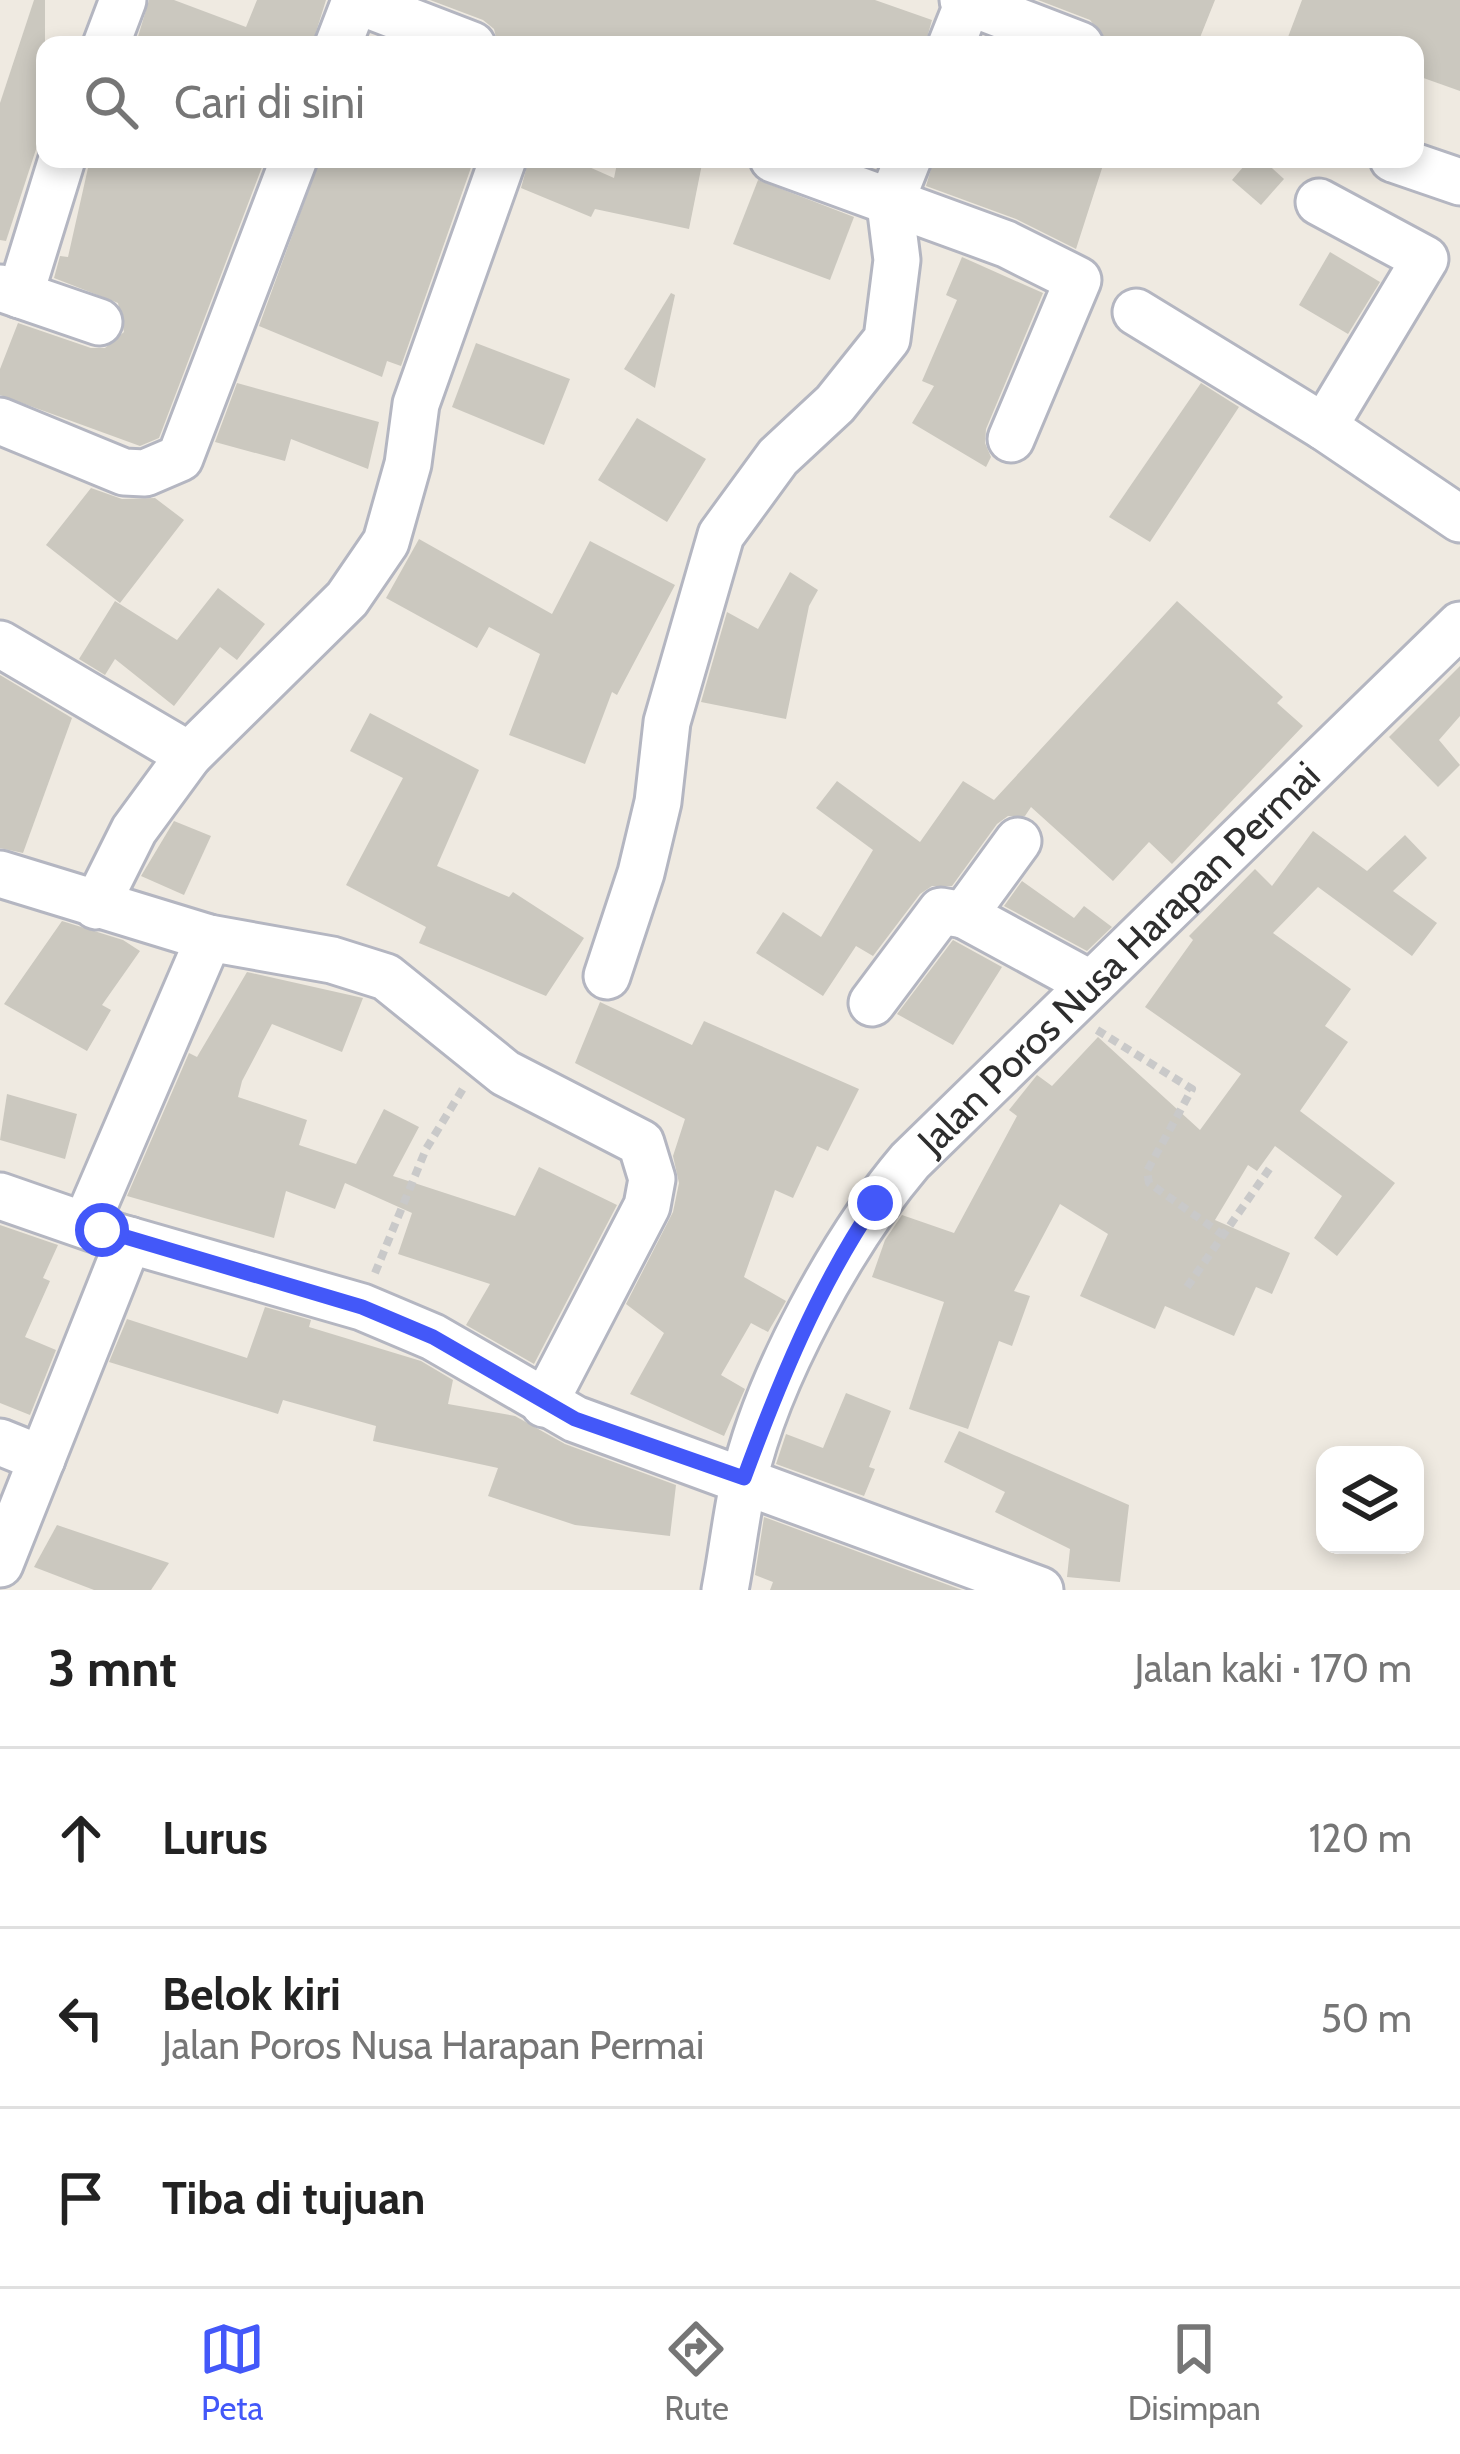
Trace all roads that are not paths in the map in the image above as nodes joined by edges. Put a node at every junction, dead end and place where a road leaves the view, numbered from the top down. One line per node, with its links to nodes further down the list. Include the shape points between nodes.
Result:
1 (123, 0): 4 (street)
2 (355, 1): 5 (street); 6 (street)
3 (967, 1): 7 (street); 8 (street)
4 (109, 36)
5 (341, 36)
6 (448, 36)
7 (954, 36)
8 (1057, 36)
9 (58, 168): 18 (street)
10 (291, 168): 21 (street, via 180,458 145,473 124,472)
11 (500, 168): 27 (street, via 416,404 386,542 347,599)
12 (796, 168): 17 (street)
13 (904, 168): 17 (street)
14 (1419, 168): 15 (street)
15 (1460, 182)
16 (1319, 202): 22 (street, via 1425,259)
17 (890, 204): 23 (street, via 1006,244 1078,280); 33 (street, via 897,260 887,338 835,404 778,457 721,535 667,722 641,873)
18 (10, 291): 20 (street)
19 (1136, 312): 22 (street)
20 (99, 322)
21 (0, 421)
22 (1324, 427): 24 (street)
23 (1011, 439)
24 (1460, 519)
25 (1460, 625): 34 (street, Jalan Poros Nusa Harapan Permai)
26 (0, 644): 27 (street)
27 (189, 754): 30 (street, via 134,830)
28 (1018, 841): 31 (street)
29 (0, 874): 30 (street)
30 (96, 906): 32 (street)
31 (964, 915): 34 (street); 35 (street, via 941,911)
32 (209, 938): 37 (street); 39 (street, via 386,977 505,1072 641,1143 650,1161 647,1206)
33 (607, 976)
34 (1078, 998): 42 (street, Jalan Poros Nusa Harapan Permai, via 910,1161 865,1217 775,1394)
35 (872, 1003)
36 (0, 1196): 37 (street)
37 (86, 1224): 38 (street)
38 (129, 1240): 39 (street, via 362,1307 433,1337); 41 (street)
39 (544, 1404): 42 (street)
40 (0, 1442): 41 (street)
41 (42, 1459): 43 (street)
42 (744, 1478): 44 (street, Jalan Poros Nusa Harapan Permai); 45 (street)
43 (0, 1564)
44 (725, 1590)
45 (1040, 1590)

